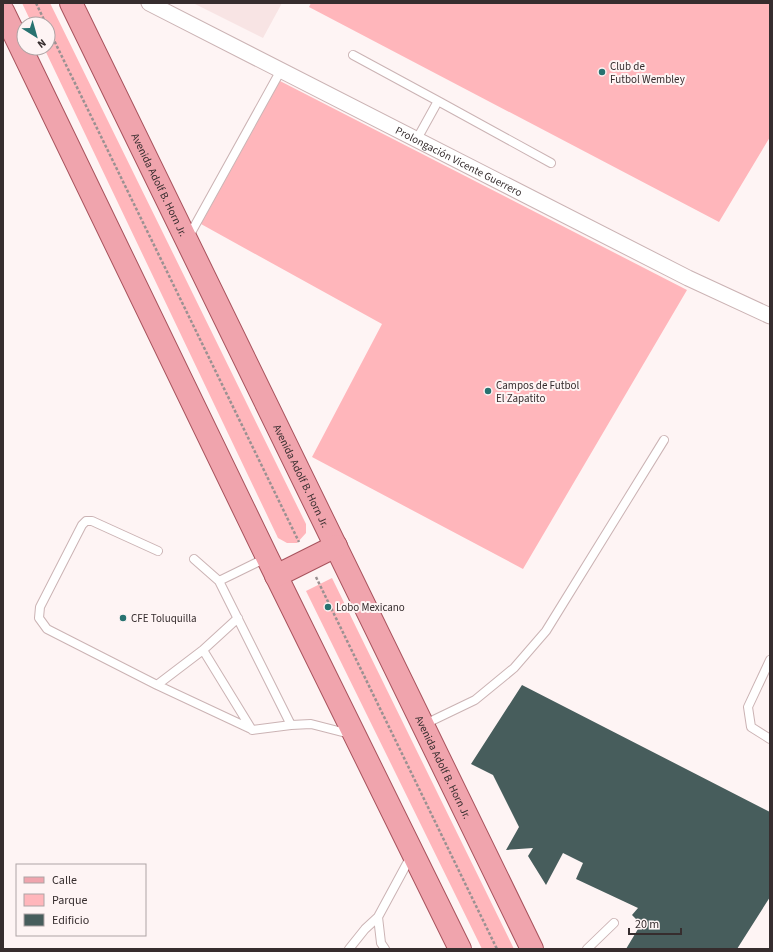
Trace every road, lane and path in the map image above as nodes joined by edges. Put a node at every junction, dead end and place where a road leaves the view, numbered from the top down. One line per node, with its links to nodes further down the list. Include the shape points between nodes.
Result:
1 (36, 3): 5 (path)
2 (71, 3): 12 (main road, Avenida Adolf B. Horn Jr.)
3 (149, 3): 8 (street, Prolongación Vicente Guerrero)
4 (3, 12): 19 (main road)
5 (42, 16)
6 (56, 44): 18 (path)
7 (353, 55): 9 (lane)
8 (281, 70): 10 (street, Prolongación Vicente Guerrero); 12 (lane)
9 (438, 101): 10 (lane); 11 (lane)
10 (417, 139): 13 (street, Prolongación Vicente Guerrero, via 688,278)
11 (551, 163)
12 (187, 240): 15 (main road, Avenida Adolf B. Horn Jr.)
13 (770, 316)
14 (664, 440): 26 (lane, via 546,631 514,668 474,700)
15 (336, 546): 18 (main road); 26 (main road, Avenida Adolf B. Horn Jr.)
16 (158, 551): 24 (lane, via 92,521 86,521 38,613 38,618 47,629)
17 (194, 560): 20 (lane)
18 (308, 560): 19 (main road); 36 (path)
19 (271, 566): 20 (lane); 28 (main road)
20 (219, 581): 21 (lane)
21 (238, 618): 22 (lane); 25 (lane)
22 (202, 650): 24 (lane); 27 (lane)
23 (770, 660): 29 (lane, via 748,707 751,727)
24 (157, 685): 27 (lane)
25 (291, 725): 27 (lane); 28 (lane, via 311,724)
26 (423, 725): 37 (main road, Avenida Adolf B. Horn Jr.)
27 (252, 730)
28 (354, 734): 30 (main road)
29 (770, 739)
30 (413, 854): 31 (lane); 35 (main road)
31 (378, 917): 33 (lane); 34 (lane, via 381,942)
32 (614, 923): 38 (lane)
33 (349, 949)
34 (385, 949)
35 (460, 949)
36 (497, 949)
37 (532, 949)
38 (587, 949)

